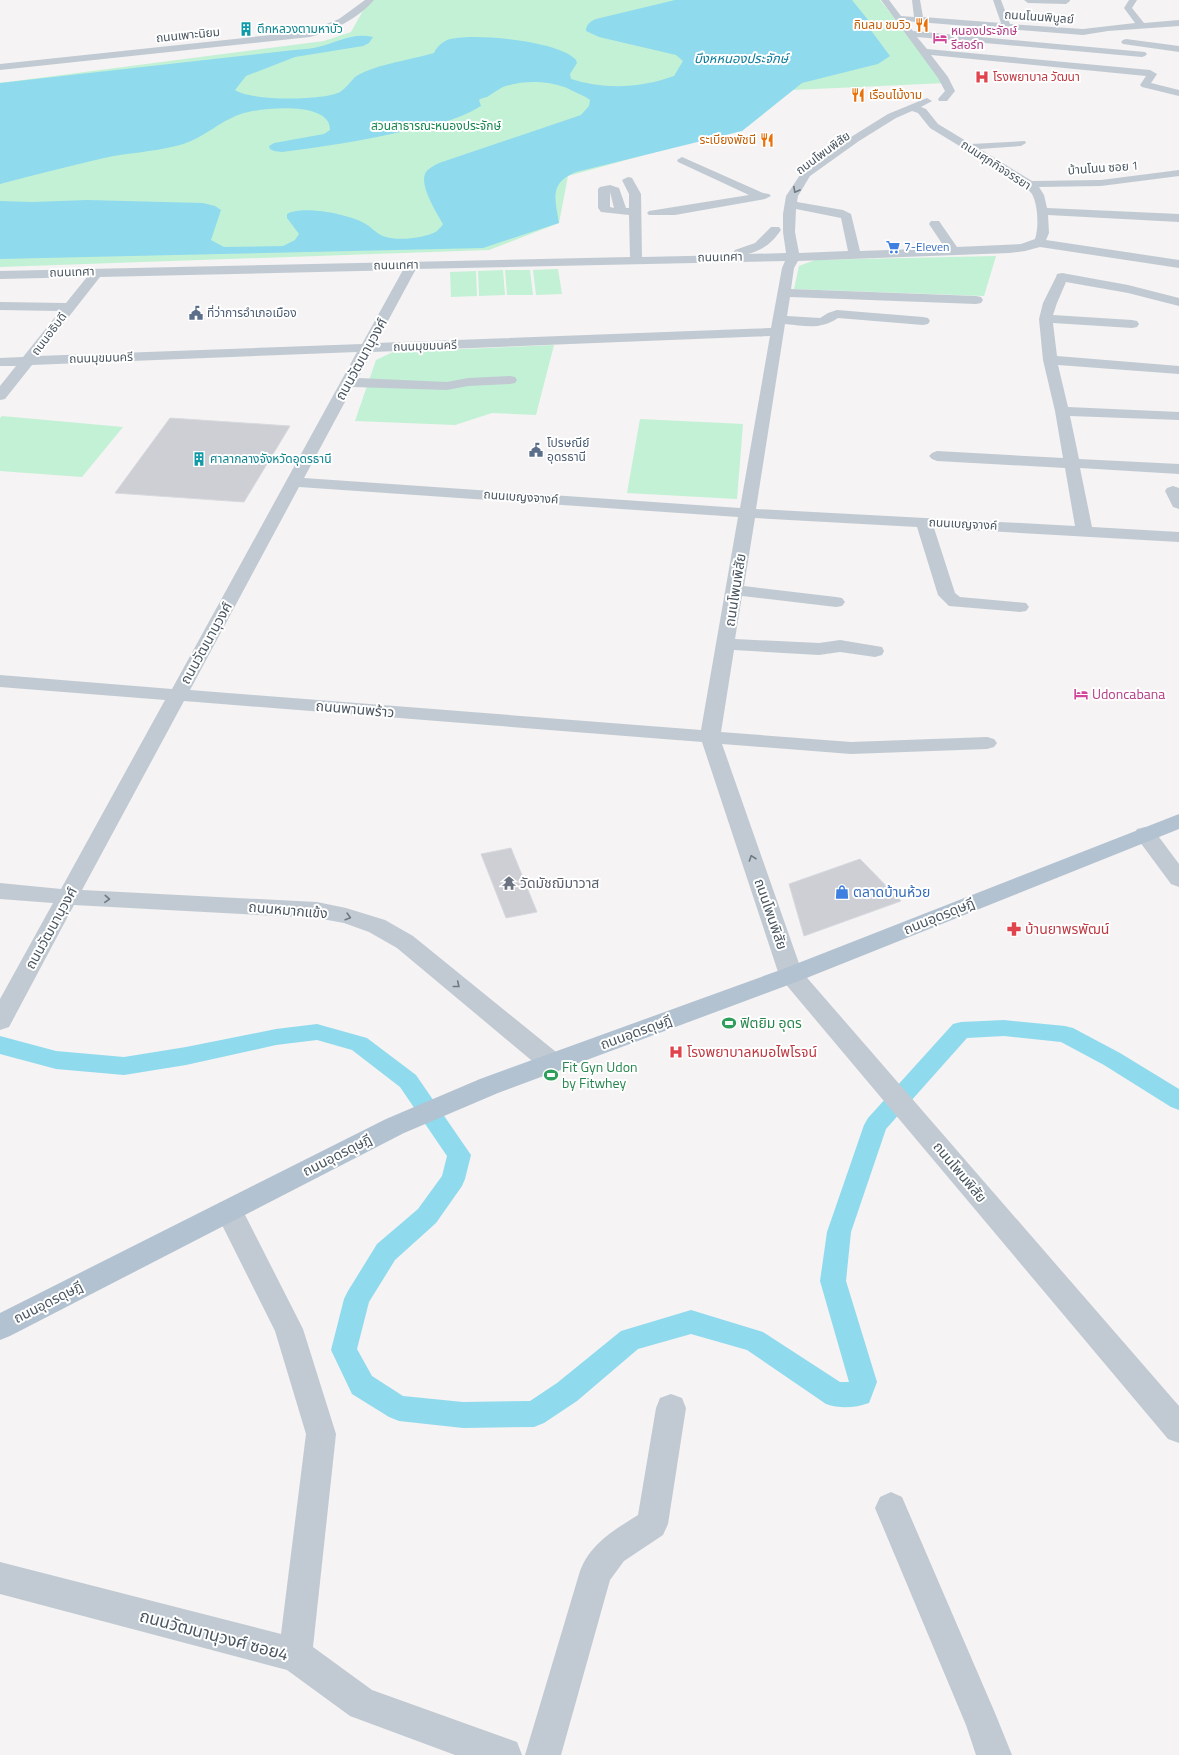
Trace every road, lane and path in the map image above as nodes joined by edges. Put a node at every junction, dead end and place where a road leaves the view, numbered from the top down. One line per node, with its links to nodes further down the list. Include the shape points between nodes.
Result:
1 (360, 0): 22 (street, ถนนเพาะนิยม, via 332,21 305,31)
2 (370, 0): 23 (street, ถนนเพาะนิยม, via 342,22 310,34)
3 (886, 0): 9 (street)
4 (916, 0): 10 (street)
5 (997, 0): 13 (street)
6 (1028, 0): 8 (street)
7 (1133, 0): 14 (street, via 1128,8)
8 (1067, 3)
9 (898, 18): 10 (street, ถนนโนนพิบูลย์); 16 (street)
10 (918, 20): 13 (street, ถนนโนนพิบูลย์)
11 (1076, 20): 15 (street)
12 (1179, 23): 14 (street, ถนนโนนพิบูลย์)
13 (1006, 26): 15 (street, ถนนโนนพิบูลย์)
14 (1141, 26): 15 (street, ถนนโนนพิบูลย์)
15 (1086, 32): 17 (street)
16 (911, 34): 20 (street); 21 (street)
17 (1106, 38)
18 (1119, 41): 20 (street)
19 (1179, 49): 20 (street)
20 (1143, 50): 24 (street, via 1143,62)
21 (924, 52): 24 (street); 26 (street, via 949,88 949,93)
22 (0, 64)
23 (0, 67)
24 (1138, 72): 25 (street, via 1152,74 1147,86)
25 (1179, 93)
26 (929, 103): 27 (street, ถนนศุภกิจจรรยา); 29 (street, ถนนศุภกิจจรรยา, via 930,122); 31 (street, ถนนโพนพิสัย, via 898,105 882,113)
27 (911, 108): 41 (street, ถนนโพนพิสัย, one-way to 41, via 855,138 806,174 792,196)
28 (1021, 143): 29 (street)
29 (969, 147): 35 (street, ถนนศุภกิจจรรยา)
30 (682, 160): 38 (street)
31 (794, 172)
32 (691, 173): 36 (street)
33 (1179, 173): 35 (street, บ้านโนน ซอย 1, via 1101,183)
34 (628, 180): 43 (street, via 636,194)
35 (1030, 184): 45 (street, ถนนศุภกิจจรรยา, via 1036,191)
36 (708, 185)
37 (720, 193): 40 (street)
38 (762, 196): 39 (street); 40 (street)
39 (778, 197)
40 (732, 201): 42 (street, via 738,206); 46 (street)
41 (791, 205): 51 (street, ถนนโพนพิสัย); 54 (street, via 843,214 847,217)
42 (758, 208)
43 (636, 210): 44 (street); 57 (street)
44 (621, 211)
45 (1042, 211): 48 (street); 52 (street, ถนนศุภกิจจรรยา, via 1042,239)
46 (653, 213)
47 (776, 215): 50 (street, ถนนโพนพิสัย)
48 (1179, 218)
49 (935, 224): 53 (street)
50 (775, 230): 56 (street, via 767,241); 58 (street, ถนนโพนพิสัย)
51 (789, 232): 55 (street, via 796,241); 58 (street, ถนนโพนพิสัย)
52 (1045, 244): 53 (street, via 1022,248); 59 (street); 63 (street, via 1058,260)
53 (952, 251): 54 (street)
54 (854, 254): 55 (street)
55 (836, 255): 58 (street)
56 (729, 257): 57 (street, ถนนเทศา); 58 (street, ถนนเทศา)
57 (636, 259): 60 (street, ถนนเทศา)
58 (787, 260): 64 (street, ถนนโพนพิสัย)
59 (1179, 264)
60 (412, 265): 61 (street, ถนนเทศา); 73 (street, ถนนวัฒนานุวงศ์)
61 (97, 272): 62 (street, ถนนเทศา); 68 (street, ถนนอธิบดี)
62 (0, 275)
63 (1062, 277): 66 (street, via 1128,289); 69 (street)
64 (784, 293): 65 (street); 72 (street, ถนนโพนพิสัย)
65 (976, 300)
66 (1179, 302)
67 (0, 306): 68 (street)
68 (70, 307): 75 (street, ถนนอธิบดี)
69 (1046, 319): 71 (street); 74 (street)
70 (923, 321): 72 (street, ถนนมุขมนครี, via 837,314 820,322)
71 (1132, 324)
72 (779, 325): 73 (street, ถนนมุขมนครี); 87 (street, ถนนโพนพิสัย)
73 (367, 348): 75 (street, ถนนมุขมนครี); 79 (street, ถนนวัฒนานุวงศ์)
74 (1050, 360): 77 (street); 81 (street)
75 (29, 361): 76 (street, ถนนมุขมนครี); 80 (street, ถนนอธิบดี)
76 (0, 362)
77 (1179, 370)
78 (510, 380): 79 (street, via 446,386)
79 (348, 382): 86 (street, ถนนวัฒนานุวงศ์)
80 (0, 396)
81 (1062, 411): 82 (street); 84 (street)
82 (1179, 416)
83 (937, 456): 84 (street)
84 (1072, 464): 85 (street); 89 (street)
85 (1179, 469)
86 (294, 482): 87 (street, ถนนเบญงจางค์); 97 (street, ถนนวัฒนานุวงศ์)
87 (748, 513): 88 (street, ถนนเบญจางค์); 91 (street, ถนนโพนพิสัย)
88 (924, 522): 89 (street, ถนนเบญจางค์); 93 (street, via 947,595 951,600)
89 (1084, 531): 90 (street, ถนนเบญจางค์)
90 (1179, 537)
91 (735, 590): 92 (street); 94 (street, ถนนโพนพิสัย)
92 (836, 602)
93 (1020, 607)
94 (726, 644): 95 (street, via 819,649 840,646); 98 (street, ถนนโพนพิสัย)
95 (875, 651)
96 (0, 681): 97 (street, ถนนพานพร้าว)
97 (178, 695): 98 (street, ถนนพานพร้าว); 104 (street, ถนนวัฒนานุวงศ์)
98 (710, 737): 99 (street, ถนนพานพร้าว, via 851,748); 105 (street, ถนนโพนพิสัย, one-way to 98)
99 (987, 743)
100 (1179, 821): 101 (main road, ถนนอุดรดุษฎี)
101 (1145, 834): 102 (street); 105 (main road, ถนนอุดรดุษฎี)
102 (1179, 879)
103 (0, 891): 104 (street, ถนนหมากแข้ง)
104 (68, 897): 106 (street, ถนนวัฒนานุวงศ์); 107 (street, ถนนหมากแข้ง, one-way to 107, via 317,910 377,926 405,942)
105 (791, 975): 107 (main road, ถนนอุดรดุษฎี); 111 (street, ถนนโพนพิสัย)
106 (0, 1021)
107 (552, 1063): 108 (main road, ถนนอุดรดุษฎี, via 489,1086 395,1126)
108 (229, 1211): 109 (main road, ถนนอุดรดุษฎี); 114 (street, via 289,1329 321,1434)
109 (0, 1327)
110 (671, 1408): 116 (street, via 652,1524 613,1550 596,1571)
111 (1179, 1429)
112 (891, 1508): 117 (street, via 984,1725)
113 (0, 1578): 114 (street, ถนนวัฒนานุวงศ์ ซอย4)
114 (295, 1655): 115 (street, ถนนวัฒนานุวงศ์ ซอย4, via 362,1704)
115 (504, 1755)
116 (543, 1755)
117 (994, 1755)

